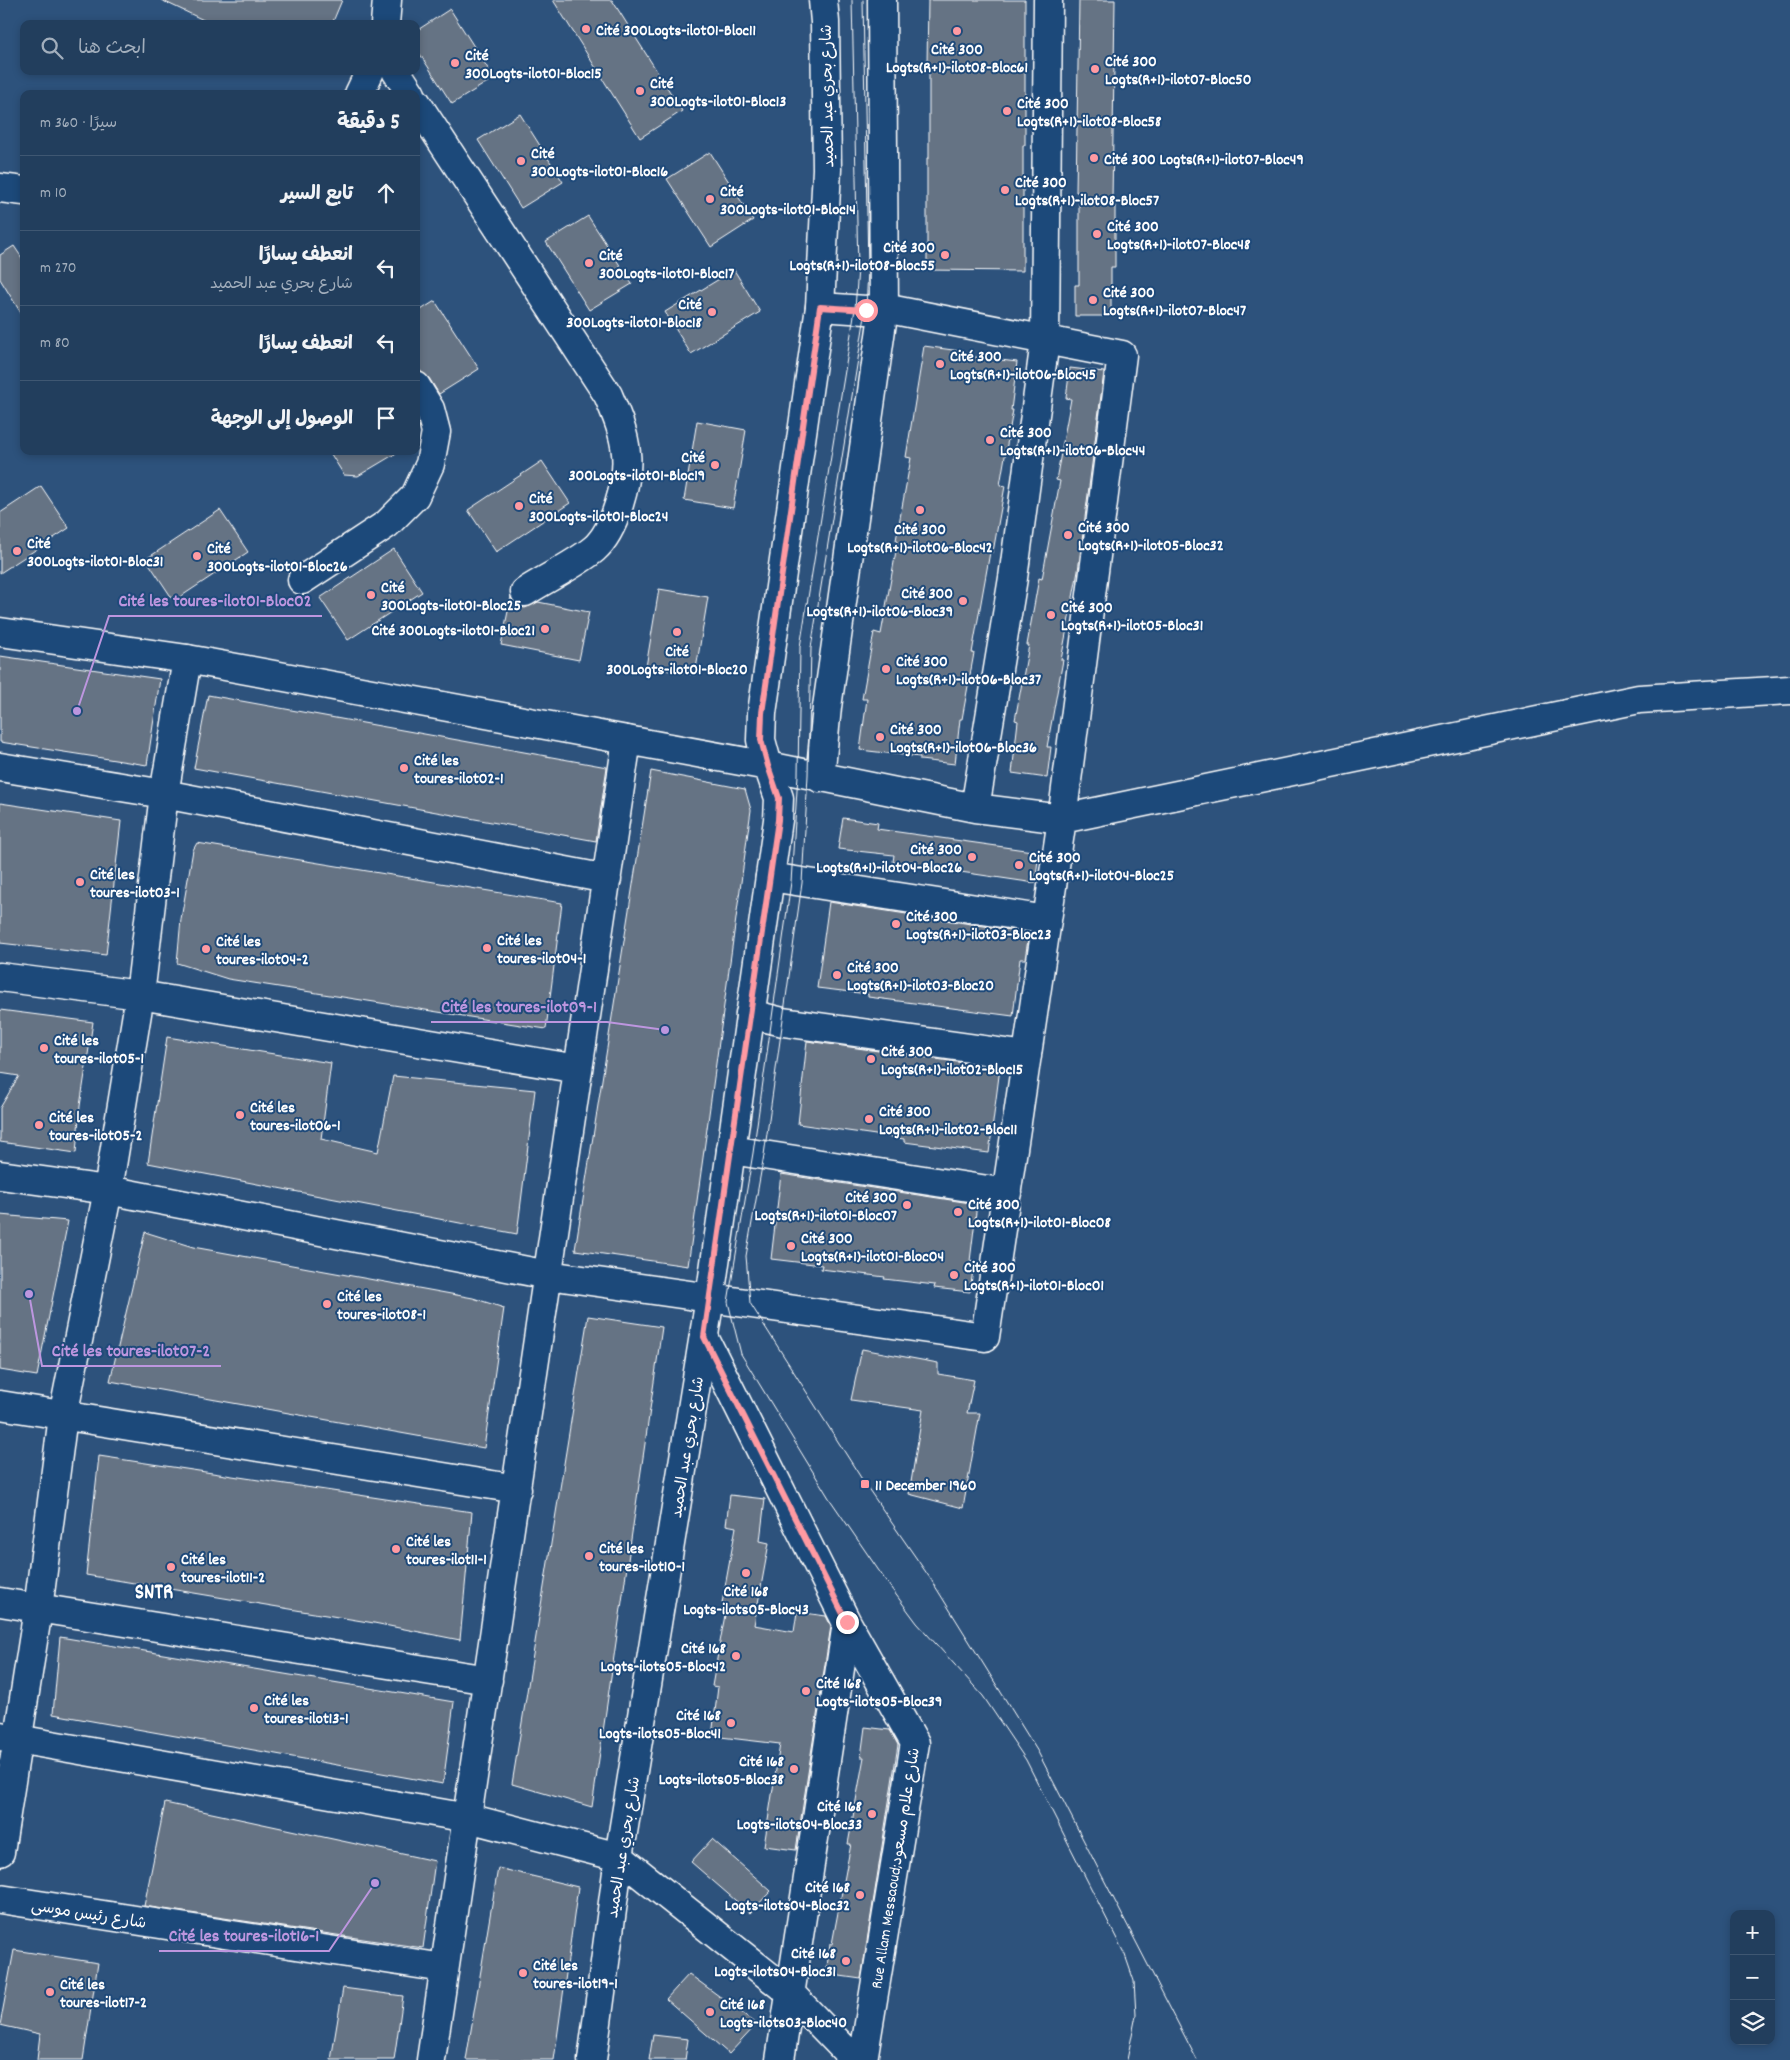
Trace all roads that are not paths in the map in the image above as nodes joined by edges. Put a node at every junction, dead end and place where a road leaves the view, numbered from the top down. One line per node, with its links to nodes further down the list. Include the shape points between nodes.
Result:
1 (388, 0): 5 (street)
2 (823, 0): 13 (street, شارع بحري عبد الحميد, via 827,169)
3 (882, 0): 14 (street)
4 (1048, 0): 15 (street)
5 (386, 20)
6 (368, 75): 8 (street)
7 (399, 75): 9 (street)
8 (361, 90)
9 (408, 90)
10 (420, 108): 18 (street, via 608,395 621,426 627,454 625,479 610,528 595,549)
11 (0, 188): 12 (street)
12 (20, 190)
13 (820, 307): 14 (street); 23 (street, شارع بحري عبد الحميد, via 762,713 761,740)
14 (884, 308): 15 (street); 25 (street, via 827,707)
15 (1045, 341): 27 (street, via 1013,578); 28 (street, via 1122,355)
16 (420, 393): 17 (street, via 430,409 436,432 430,464 415,496 387,524)
17 (302, 580)
18 (525, 592)
19 (0, 632): 20 (street)
20 (187, 659): 22 (street); 26 (street)
21 (1790, 690): 28 (street, via 1639,699)
22 (627, 740): 23 (street); 30 (street)
23 (768, 766): 25 (street); 29 (street, شارع بحري عبد الحميد, via 779,798)
24 (0, 767): 26 (street)
25 (820, 778): 27 (street)
26 (164, 794): 30 (street); 33 (street)
27 (975, 808): 28 (street)
28 (1062, 819): 31 (street)
29 (770, 877): 31 (street); 34 (street, شارع بحري عبد الحميد)
30 (607, 879): 36 (street)
31 (1047, 920): 35 (street)
32 (0, 977): 33 (street)
33 (140, 995): 36 (street); 39 (street)
34 (750, 1014): 35 (street, via 783,1022); 37 (street, شارع بحري عبد الحميد)
35 (1027, 1056): 40 (street)
36 (578, 1069): 41 (street)
37 (731, 1150): 40 (street); 42 (street, شارع بحري عبد الحميد)
38 (0, 1175): 39 (street)
39 (108, 1190): 41 (street); 45 (street)
40 (1007, 1193): 42 (street, via 985,1337)
41 (548, 1275): 42 (street); 46 (street)
42 (710, 1298): 43 (street, شارع بحري عبد الحميد)
43 (704, 1337): 49 (street, Rue Allam Messaoud;شارع علام مسعود); 54 (street, شارع بحري عبد الحميد)
44 (0, 1405): 45 (street)
45 (63, 1416): 46 (street); 48 (street)
46 (516, 1489): 50 (street)
47 (0, 1602): 48 (street)
48 (38, 1609): 50 (street); 51 (street)
49 (847, 1622): 57 (street); 62 (street, Rue Allam Messaoud;شارع علام مسعود, via 915,1743)
50 (488, 1680): 52 (street)
51 (9, 1737): 52 (street); 53 (street)
52 (468, 1818): 54 (street); 56 (street)
53 (0, 1852)
54 (619, 1857): 57 (street); 59 (street, شارع بحري عبد الحميد)
55 (0, 1899): 56 (street, شارع رئيس موسى)
56 (444, 1968): 58 (street)
57 (790, 1992): 60 (street); 61 (street)
58 (431, 2060)
59 (592, 2060)
60 (780, 2060)
61 (855, 2060)
62 (863, 2060)

